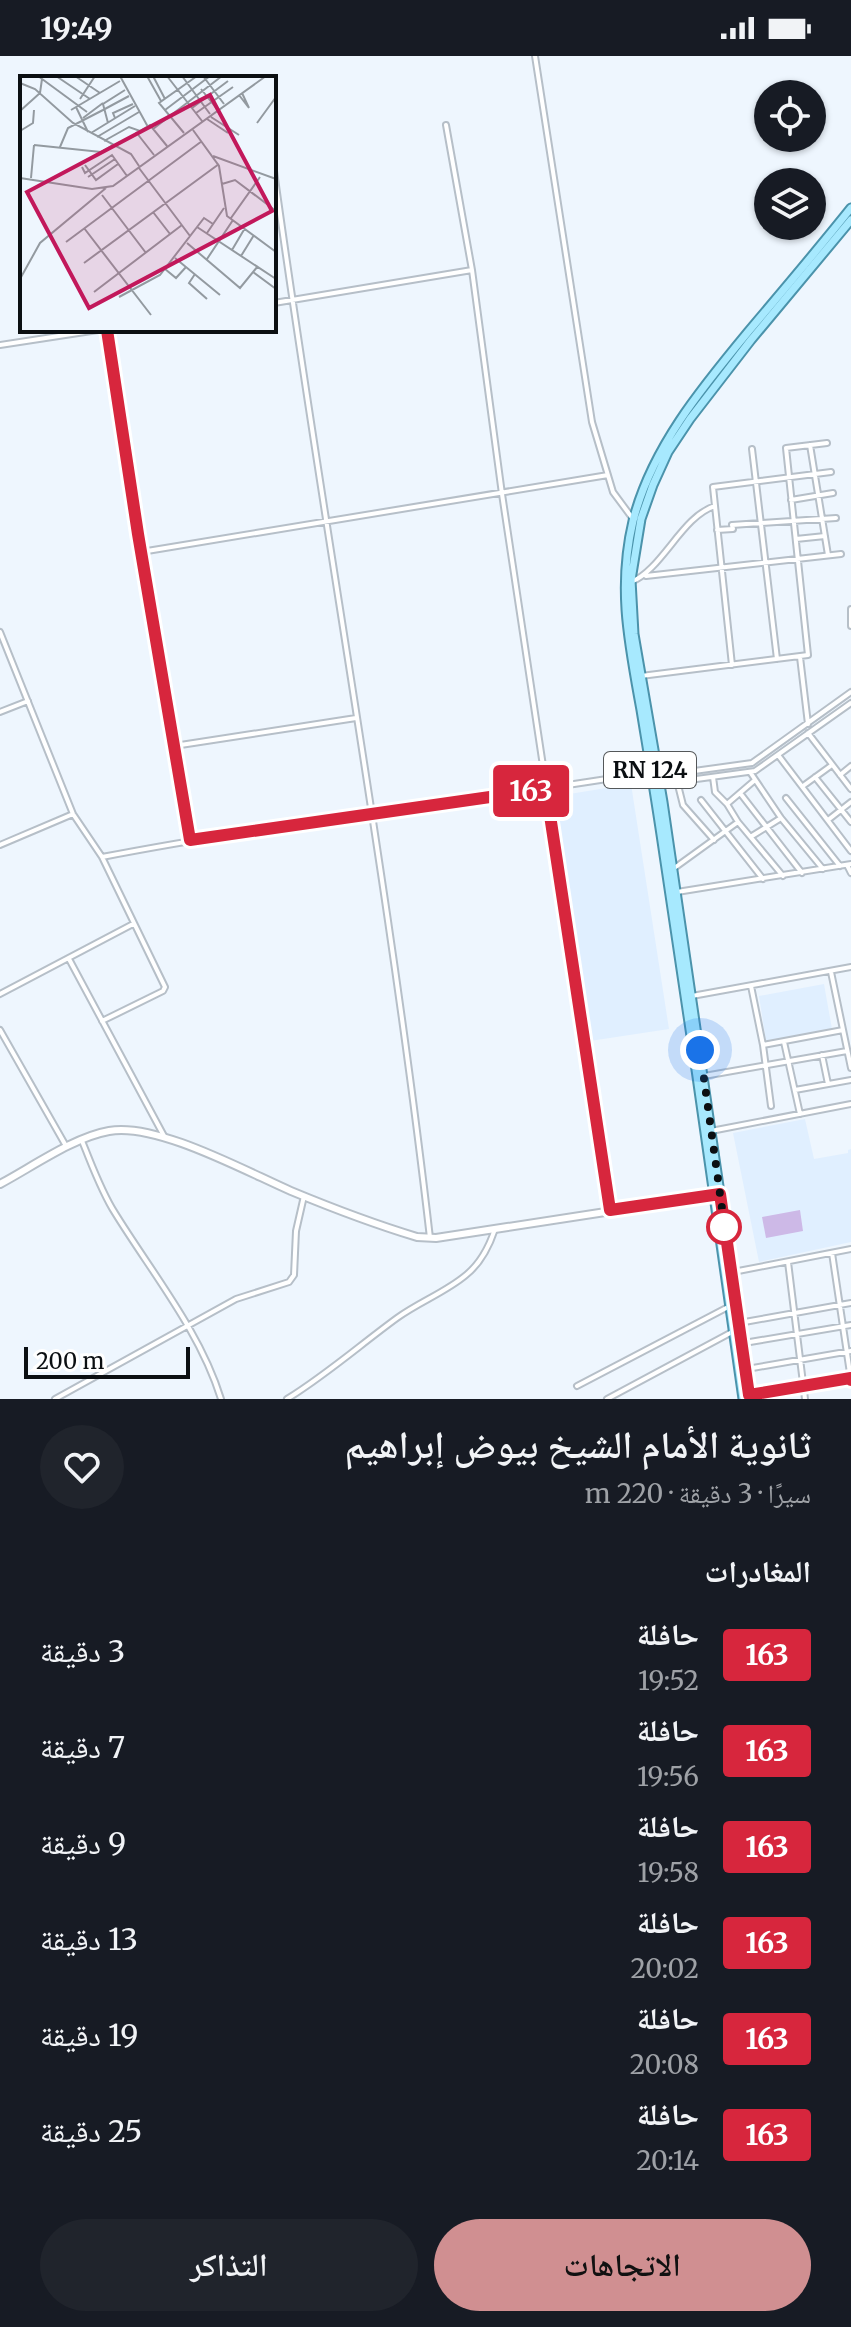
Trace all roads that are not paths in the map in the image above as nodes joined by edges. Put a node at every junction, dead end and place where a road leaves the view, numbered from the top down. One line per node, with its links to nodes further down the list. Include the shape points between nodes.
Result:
1 (535, 56): 19 (street, via 592,422)
2 (446, 125): 6 (street)
3 (276, 185): 7 (street)
4 (851, 208): 12 (main road, RN 124)
5 (851, 220): 12 (main road, RN 124)
6 (472, 270): 7 (street); 23 (street)
7 (292, 300): 8 (street); 29 (street)
8 (276, 303)
9 (85, 332): 11 (street)
10 (107, 332): 37 (street)
11 (0, 345)
12 (735, 354): 13 (main road, RN 124)
13 (692, 410): 30 (main road, RN 124, via 658,457); 34 (main road, RN 124, via 660,468)
14 (827, 443): 15 (street)
15 (810, 445): 18 (street); 20 (street, via 786,448)
16 (752, 449): 21 (street)
17 (831, 472): 18 (street)
18 (815, 474): 20 (street); 24 (street)
19 (608, 475): 23 (street); 30 (street)
20 (789, 478): 21 (street); 25 (street)
21 (756, 483): 26 (street, via 713,487); 32 (street)
22 (833, 493): 24 (street)
23 (502, 494): 29 (street); 71 (street)
24 (819, 497): 25 (street); 27 (street)
25 (791, 500): 31 (street)
26 (715, 506): 33 (street); 43 (street, via 702,510)
27 (822, 518): 28 (street); 31 (street); 35 (street)
28 (836, 518)
29 (325, 520): 37 (street); 56 (street)
30 (633, 520): 34 (main road, RN 124)
31 (794, 521): 32 (street); 36 (street)
32 (760, 523): 33 (street); 41 (street)
33 (717, 530): 42 (street)
34 (634, 535): 44 (main road, RN 124); 65 (main road, RN 124, via 625,568 624,613)
35 (825, 536): 36 (street); 39 (street)
36 (796, 539): 40 (street)
37 (141, 552): 59 (street)
38 (841, 554): 39 (street)
39 (828, 555): 40 (street)
40 (798, 559): 41 (street); 48 (street, via 808,655)
41 (765, 563): 42 (street); 49 (street)
42 (721, 568): 43 (street); 50 (street)
43 (646, 576): 44 (street)
44 (631, 582): 51 (main road, RN 124)
45 (851, 609): 46 (street)
46 (851, 626)
47 (0, 632): 53 (street)
48 (800, 657): 49 (street); 57 (street)
49 (777, 659): 50 (street)
50 (732, 665): 51 (street)
51 (641, 676): 65 (main road, RN 124)
52 (851, 692): 57 (street)
53 (28, 701): 55 (street); 79 (street)
54 (851, 703): 58 (street)
55 (0, 712)
56 (356, 718): 59 (street); 80 (street)
57 (808, 724): 65 (street, via 752,763)
58 (808, 733): 60 (street); 61 (street)
59 (174, 746): 88 (street)
60 (778, 755): 63 (street); 70 (street)
61 (832, 765): 64 (street); 67 (street)
62 (851, 766): 64 (street)
63 (750, 772): 66 (street); 68 (street)
64 (840, 775): 72 (street)
65 (657, 777): 69 (street); 71 (street); 95 (main road, RN 124); 131 (main road, RN 124)
66 (713, 777): 69 (street); 77 (street, via 715,792)
67 (815, 777): 70 (street); 78 (street)
68 (755, 780): 73 (street); 81 (street)
69 (677, 781): 89 (street, via 683,805)
70 (803, 786): 82 (street)
71 (546, 789): 80 (street); 133 (street)
72 (851, 789)
73 (740, 793): 77 (street); 85 (street)
74 (786, 798): 94 (street)
75 (701, 800): 86 (street)
76 (851, 802): 78 (street)
77 (727, 804): 83 (street)
78 (841, 810): 82 (street); 84 (street)
79 (73, 814): 90 (street); 92 (street)
80 (373, 814): 88 (street); 135 (street)
81 (781, 818): 85 (street); 96 (street)
82 (828, 820): 91 (street)
83 (738, 822): 86 (street); 87 (street)
84 (851, 822)
85 (766, 827): 87 (street); 97 (street)
86 (726, 831): 89 (street); 100 (street)
87 (752, 836): 99 (street)
88 (190, 840): 92 (street)
89 (714, 840): 95 (street)
90 (0, 845)
91 (851, 851)
92 (102, 857): 102 (street)
93 (849, 865): 94 (street); 98 (street)
94 (840, 866): 96 (street)
95 (673, 869): 101 (main road, RN 124)
96 (824, 870): 97 (street)
97 (802, 873): 99 (street)
98 (851, 873)
99 (783, 876): 100 (street)
100 (763, 879): 101 (street)
101 (677, 892): 108 (main road, RN 124)
102 (133, 924): 103 (street); 109 (street, via 165,989)
103 (69, 959): 107 (street); 109 (street)
104 (851, 967): 105 (street)
105 (831, 972): 106 (street); 111 (street)
106 (751, 986): 108 (street); 113 (street)
107 (0, 994)
108 (692, 996): 119 (main road, RN 124)
109 (102, 1021): 127 (street)
110 (0, 1030): 129 (street)
111 (843, 1030): 112 (street); 114 (street)
112 (784, 1041): 113 (street); 116 (street)
113 (763, 1045): 117 (street)
114 (847, 1051): 115 (street); 118 (street)
115 (822, 1055): 116 (street); 121 (street)
116 (788, 1060): 117 (street); 122 (street)
117 (765, 1064): 119 (street); 124 (street)
118 (851, 1068)
119 (703, 1076): 126 (main road, RN 124)
120 (851, 1080): 121 (street)
121 (828, 1084): 122 (street)
122 (795, 1090): 125 (street)
123 (851, 1104): 125 (street)
124 (771, 1106)
125 (800, 1114): 126 (street)
126 (711, 1131): 131 (main road, RN 124)
127 (164, 1136): 128 (street, via 133,1129 107,1131); 132 (street)
128 (82, 1141): 129 (street); 147 (street, via 115,1213)
129 (66, 1147): 130 (street)
130 (0, 1184)
131 (717, 1195): 133 (street); 139 (main road, RN 124); 142 (main road, RN 124)
132 (304, 1196): 135 (street, via 390,1229); 147 (street, via 292,1279 236,1299)
133 (610, 1210): 134 (street)
134 (495, 1228): 135 (street); 159 (street, via 480,1261 465,1276 407,1311)
135 (430, 1238)
136 (851, 1249): 137 (street)
137 (832, 1253): 138 (street); 141 (street)
138 (788, 1262): 139 (street); 143 (street)
139 (731, 1272): 146 (main road, RN 124)
140 (851, 1303): 141 (street)
141 (840, 1305): 143 (street); 145 (street)
142 (730, 1306): 146 (main road, RN 124); 154 (street)
143 (794, 1314): 146 (street); 148 (street)
144 (851, 1325): 145 (street)
145 (844, 1326): 148 (street); 150 (street)
146 (736, 1327): 149 (main road, RN 124); 156 (main road, RN 124); 160 (street)
147 (188, 1328): 157 (street); 158 (street)
148 (797, 1335): 149 (street); 151 (street)
149 (741, 1343): 152 (main road, RN 124)
150 (849, 1351): 151 (street); 153 (street)
151 (800, 1360): 152 (street); 155 (street)
152 (745, 1370): 156 (main road, RN 124)
153 (851, 1379): 155 (street)
154 (577, 1386)
155 (803, 1386): 156 (street); 161 (street)
156 (747, 1398)
157 (55, 1399)
158 (221, 1399)
159 (287, 1399)
160 (607, 1399)
161 (805, 1399)

